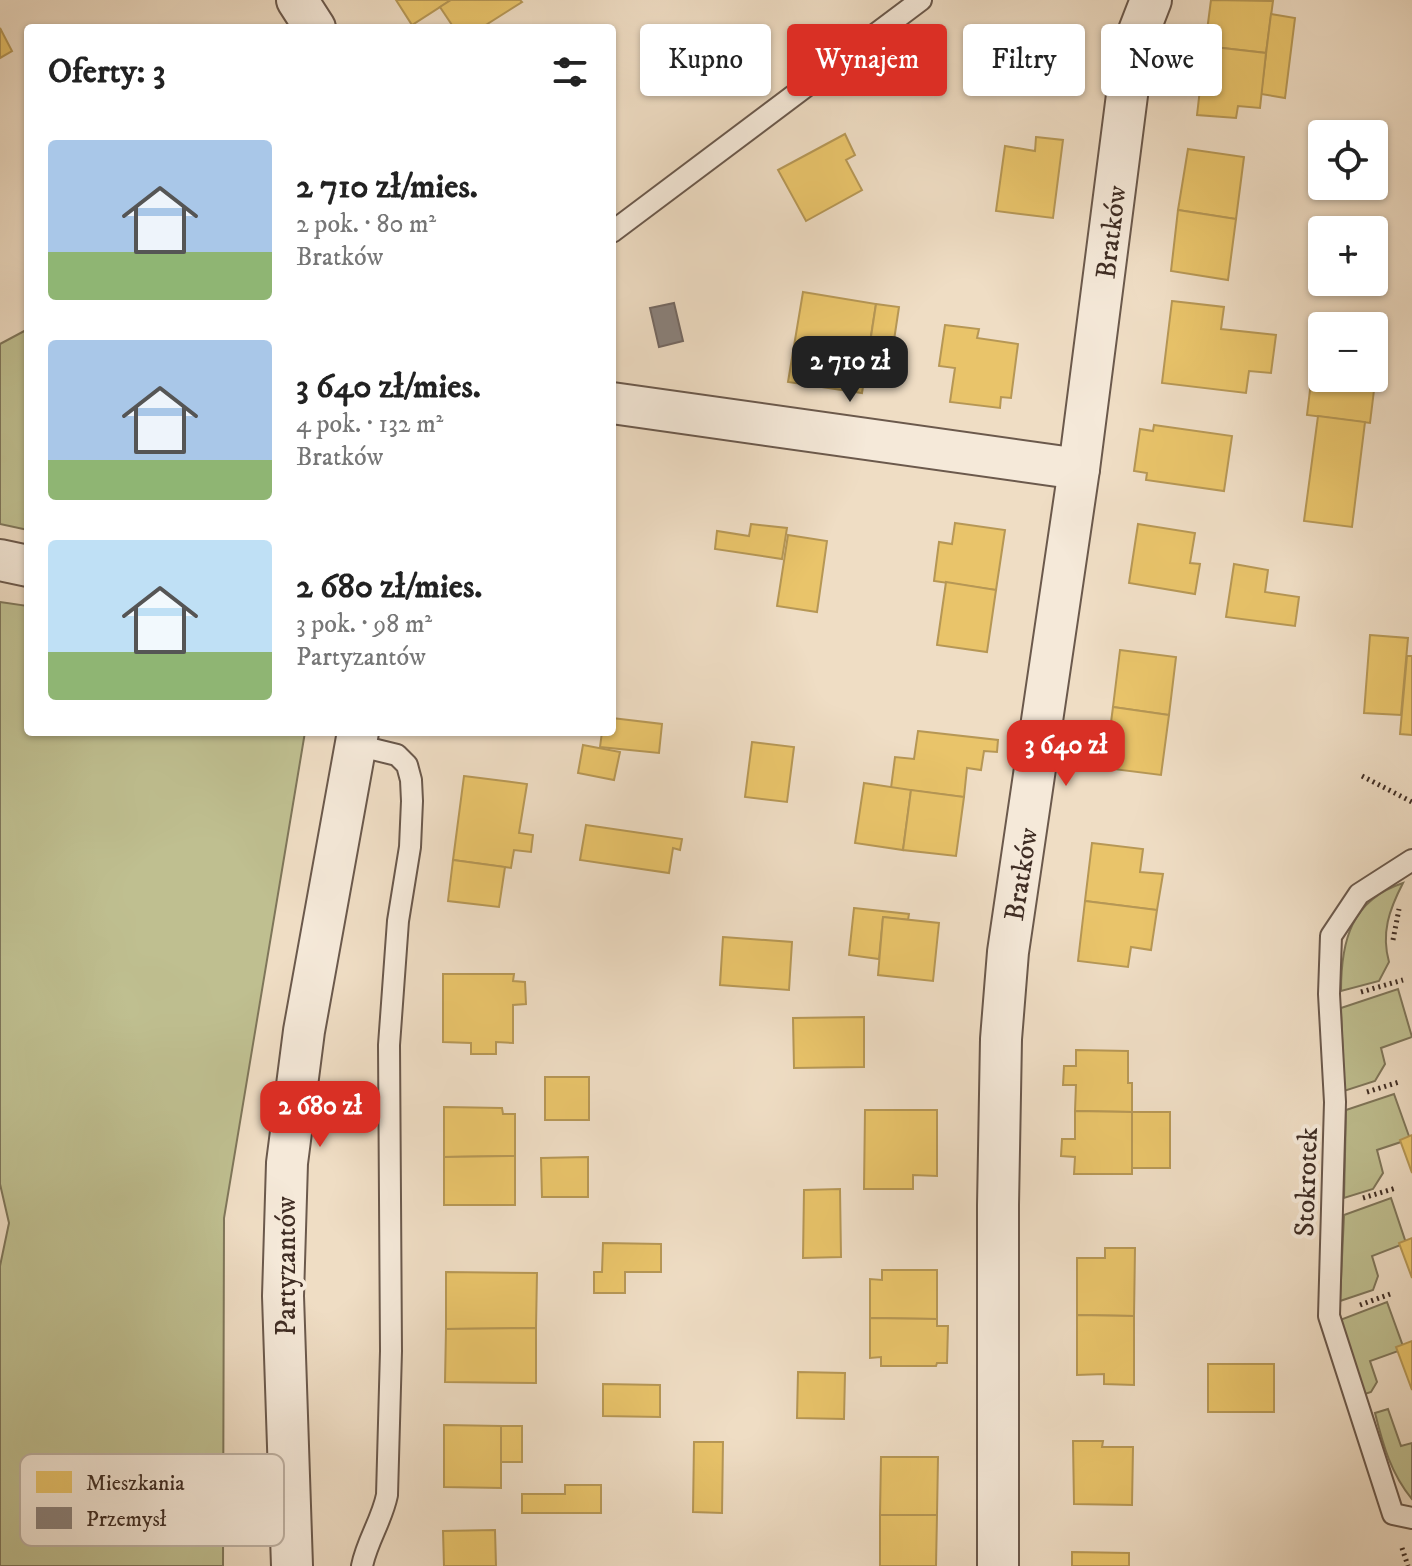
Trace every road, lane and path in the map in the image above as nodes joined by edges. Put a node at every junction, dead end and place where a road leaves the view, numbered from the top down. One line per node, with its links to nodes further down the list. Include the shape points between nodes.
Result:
1 (297, 0): 4 (street)
2 (921, 0): 5 (lane)
3 (1151, 0): 7 (street, Bratków, via 1131,64)
4 (312, 24)
5 (616, 229)
6 (616, 404): 7 (street)
7 (1079, 469): 25 (street, Bratków, via 1008,952 1001,1039)
8 (0, 560): 9 (street)
9 (24, 565)
10 (357, 739): 23 (street, Partyzantów, via 304,1031 287,1163 283,1296); 24 (lane, via 397,755 407,765 412,801 389,1045 387,1495)
11 (1362, 776): 12 (path)
12 (1412, 802)
13 (1412, 860): 22 (lane, Stokrotek, via 1359,894 1331,936 1335,1102 1329,1316 1393,1514)
14 (1403, 980): 15 (path)
15 (1388, 984)
16 (1399, 1082): 17 (path)
17 (1383, 1087)
18 (1396, 1188): 19 (path)
19 (1380, 1193)
20 (1393, 1293): 21 (path)
21 (1377, 1299)
22 (1412, 1518)
23 (292, 1566)
24 (362, 1566)
25 (998, 1566)

